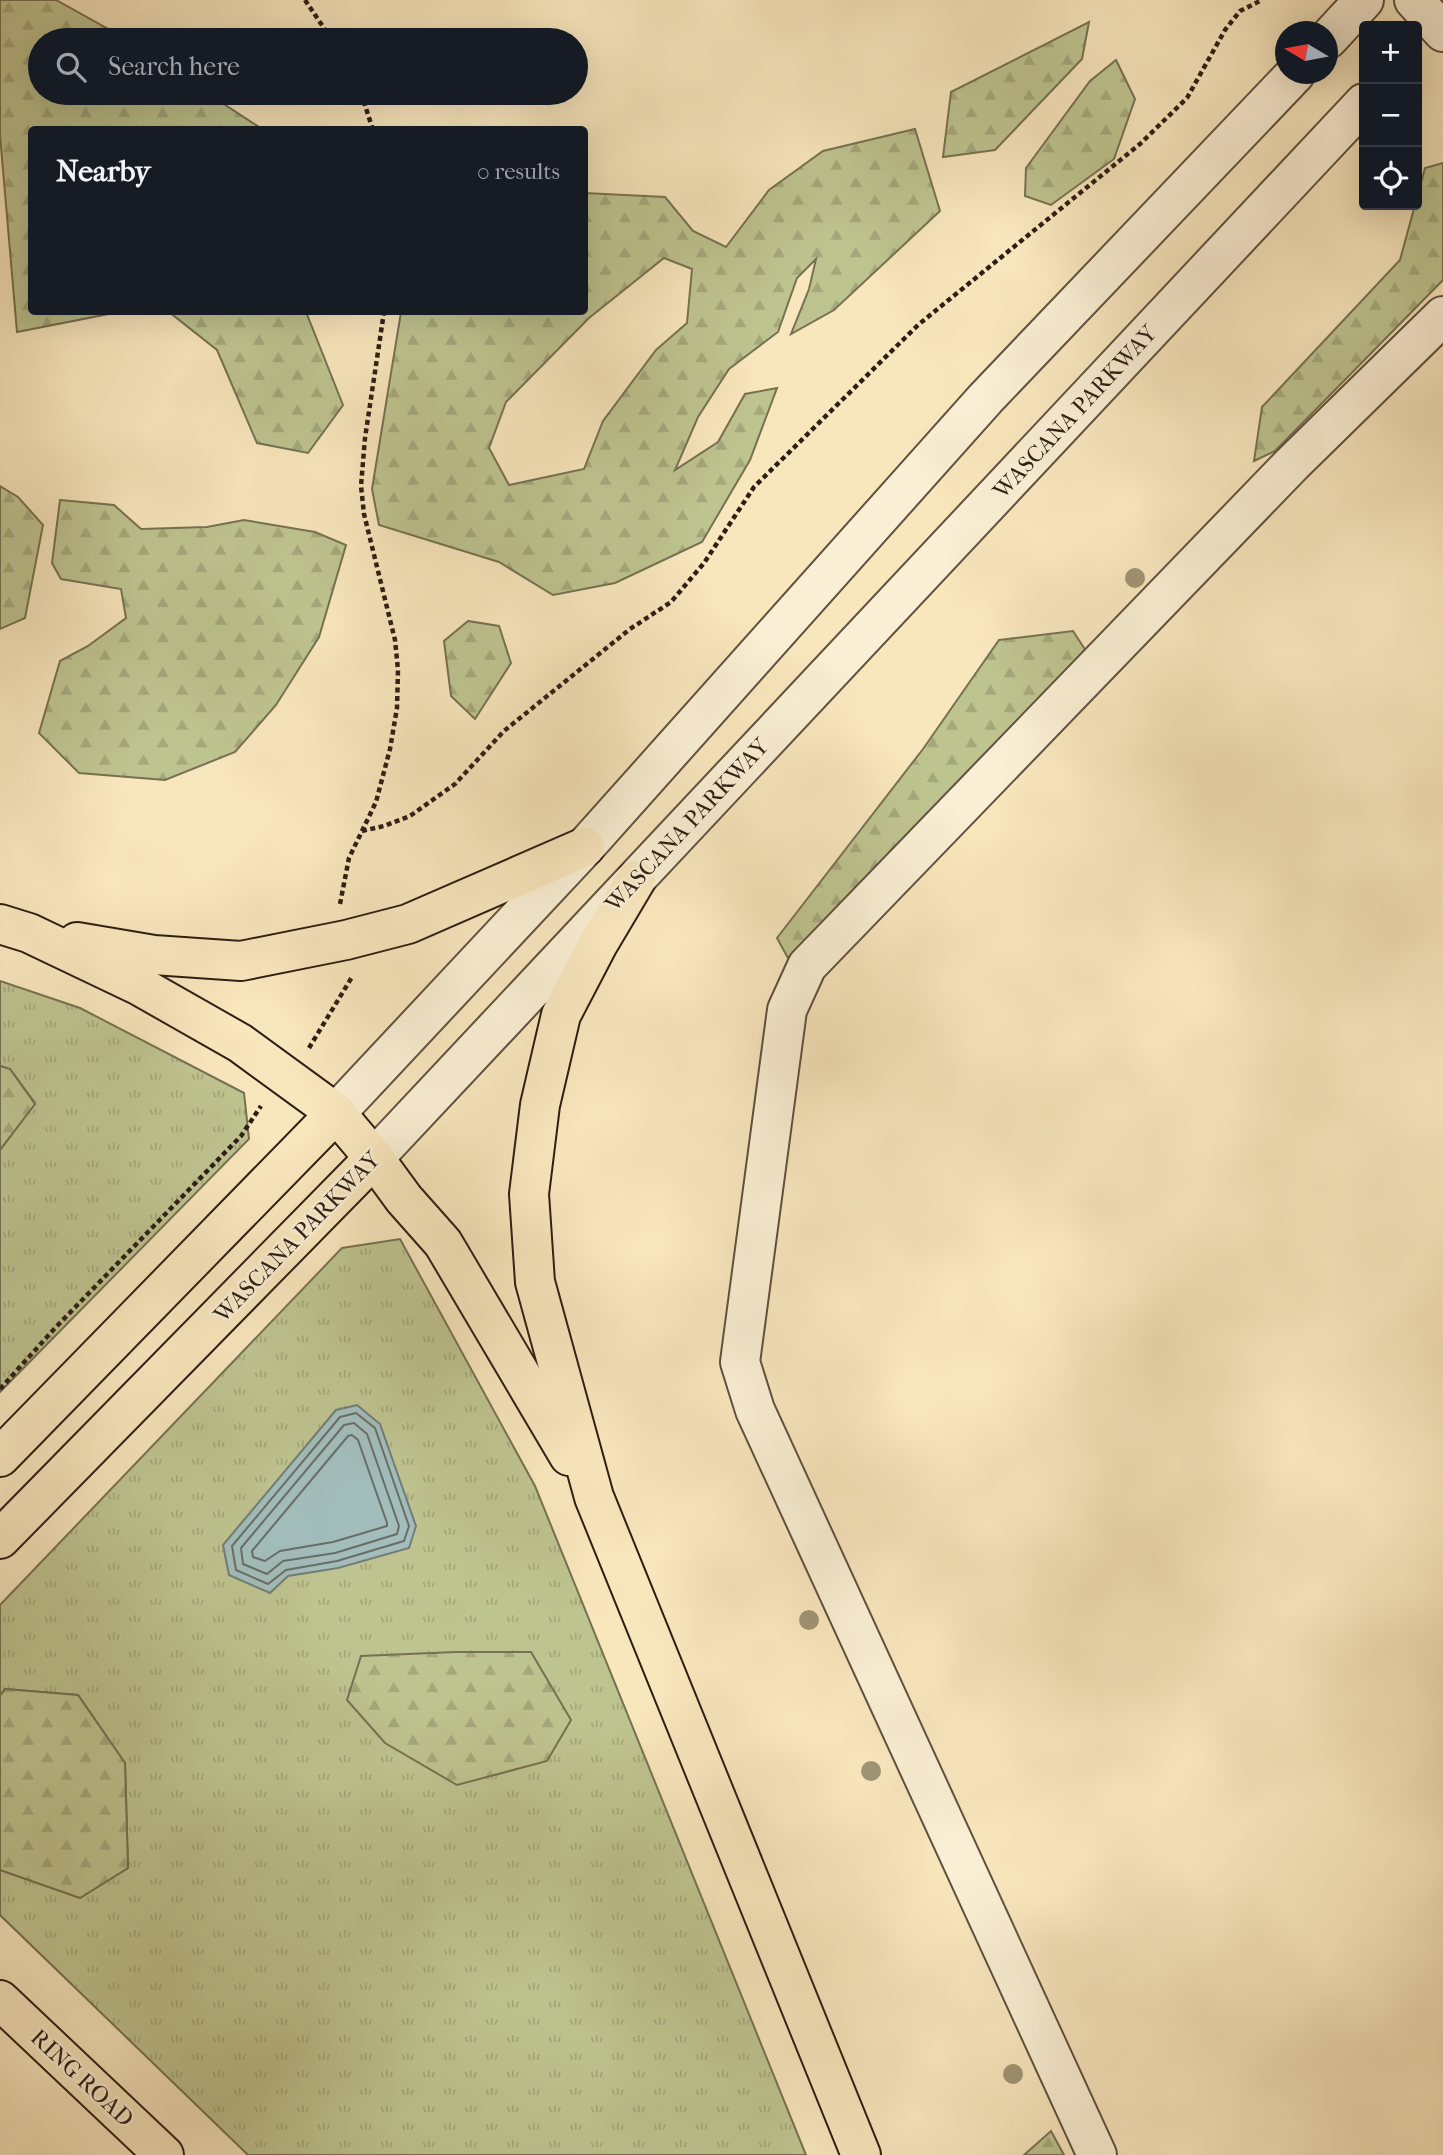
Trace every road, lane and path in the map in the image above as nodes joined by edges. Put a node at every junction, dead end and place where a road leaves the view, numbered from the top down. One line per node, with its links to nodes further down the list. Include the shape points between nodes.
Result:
1 (305, 0): 4 (path)
2 (1262, 0): 12 (path, via 1240,11 1187,98 1140,144 918,325 754,488 704,563 671,601 504,731 455,783 410,816)
3 (1364, 0): 5 (street)
4 (324, 28)
5 (1338, 28)
6 (1284, 84): 13 (street, via 986,398)
7 (365, 105): 9 (path)
8 (1359, 108): 14 (street, WASCANA PARKWAY)
9 (372, 126)
10 (384, 315): 12 (path, via 361,486 395,640 397,708 376,802)
11 (1443, 316): 29 (street, via 1292,464 807,966 787,1010 740,1362 755,1410)
12 (362, 831): 15 (path, via 349,858)
13 (585, 847): 16 (main road, via 408,924 241,961 154,956); 20 (street)
14 (636, 880): 21 (street, WASCANA PARKWAY); 24 (main road, via 561,1015 540,1105 529,1194 535,1282)
15 (339, 900)
16 (15, 929): 20 (main road, via 138,985 240,1043)
17 (354, 974): 18 (path)
18 (309, 1048)
19 (258, 1110): 22 (path, via 241,1136)
20 (336, 1112): 21 (main road); 23 (main road)
21 (374, 1158): 24 (main road, via 443,1243); 25 (main road, WASCANA PARKWAY)
22 (0, 1389)
23 (0, 1457)
24 (594, 1497): 28 (main road)
25 (0, 1539)
26 (0, 2000): 27 (main road, RING ROAD)
27 (164, 2155)
28 (861, 2155)
29 (1097, 2155)

